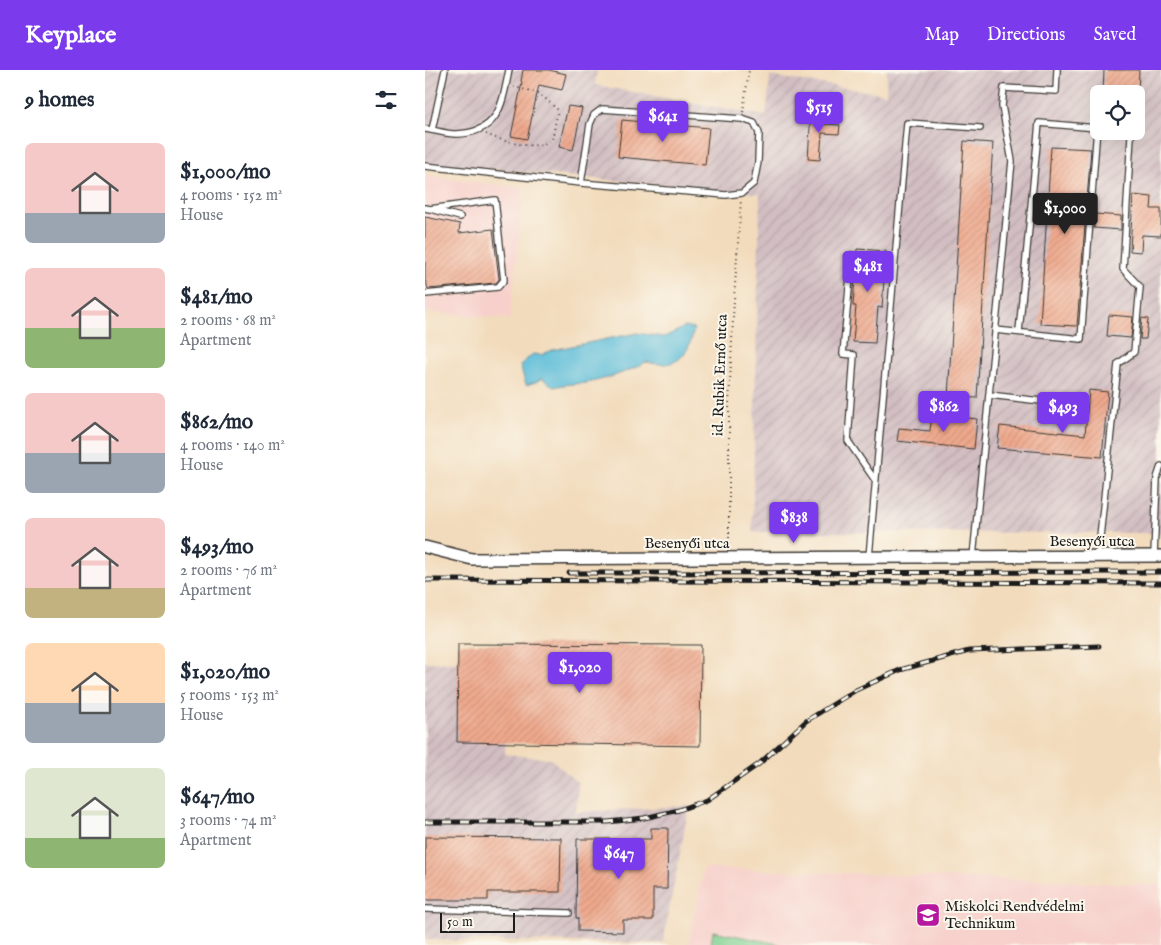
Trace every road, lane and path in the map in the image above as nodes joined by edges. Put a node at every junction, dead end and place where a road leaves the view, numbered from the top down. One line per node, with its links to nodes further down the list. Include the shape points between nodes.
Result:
1 (445, 70): 8 (lane)
2 (509, 70): 5 (lane)
3 (749, 70): 6 (path)
4 (1057, 70): 18 (lane, via 1057,92 1004,88 1002,106 1012,161)
5 (506, 85): 9 (lane, via 496,117); 9 (path, via 539,93 558,110 552,140 533,144 507,143)
6 (742, 119): 12 (lane, via 602,109 590,124); 13 (lane, via 753,123 759,133 754,182)
7 (980, 128): 23 (lane, via 907,123)
8 (428, 129): 9 (lane, via 455,134)
9 (477, 131)
10 (1131, 140): 25 (lane, via 1123,268 1140,287 1133,352 1118,364)
11 (425, 166): 12 (lane)
12 (581, 183): 13 (lane, via 726,195)
13 (742, 193): 29 (path, id. Rubik Ernő utca, via 729,404)
14 (427, 208): 15 (lane); 17 (lane, via 495,200 504,280 498,287)
15 (460, 217)
16 (852, 255): 23 (lane, via 843,354 854,355 848,441)
17 (425, 294)
18 (995, 330): 19 (lane); 20 (lane)
19 (1019, 332): 19 (lane, via 1081,340 1097,128 1039,123)
20 (989, 395): 21 (lane); 28 (lane)
21 (1067, 404)
22 (1161, 466): 26 (lane, via 1157,478)
23 (875, 480): 27 (lane)
24 (425, 547): 29 (street, Besenyői utca, via 472,559)
25 (1098, 556): 26 (street, Besenyői utca); 28 (street, Besenyői utca)
26 (1158, 556)
27 (869, 557): 28 (street, Besenyői utca); 29 (street, Besenyői utca)
28 (973, 557)
29 (729, 558)
30 (425, 909): 31 (lane)
31 (569, 913)

